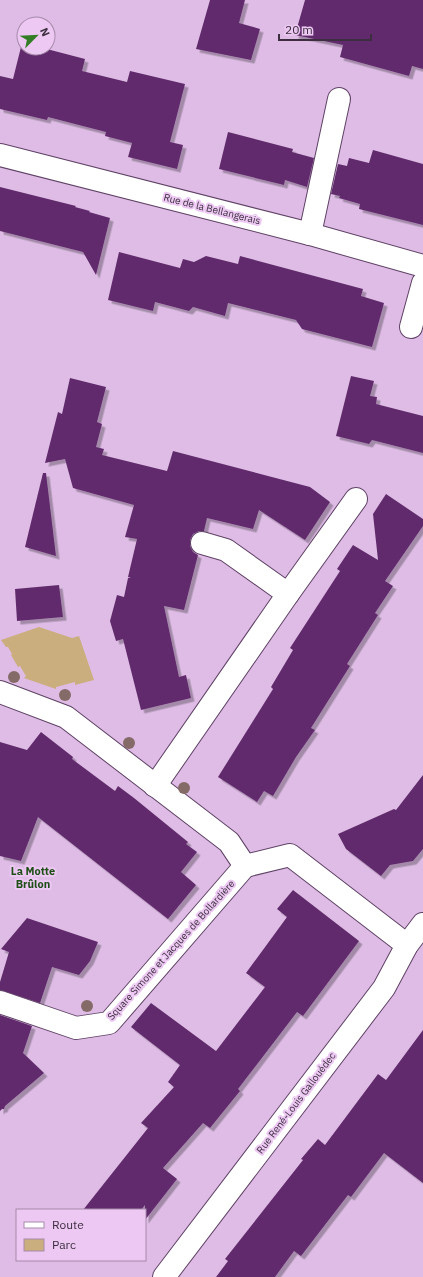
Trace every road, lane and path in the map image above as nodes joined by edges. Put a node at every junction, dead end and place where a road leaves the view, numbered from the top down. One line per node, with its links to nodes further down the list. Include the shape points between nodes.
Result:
1 (339, 99): 3 (street)
2 (0, 155): 3 (street, Rue de la Bellangerais)
3 (310, 234): 4 (street, Rue de la Bellangerais)
4 (423, 266)
5 (423, 283): 6 (street)
6 (411, 327)
7 (356, 499): 9 (street)
8 (202, 543): 9 (street, via 226,550)
9 (288, 594): 11 (street)
10 (0, 692): 11 (street, via 66,717)
11 (156, 786): 12 (street, via 229,842)
12 (245, 866): 14 (street, via 290,855); 15 (street, Square Simone et Jacques de Bollardière, via 109,1022 76,1028)
13 (423, 924): 14 (street, Rue René-Louis Gallouédec)
14 (407, 945): 16 (street, Rue René-Louis Gallouédec, via 384,988)
15 (0, 1002)
16 (164, 1277)

